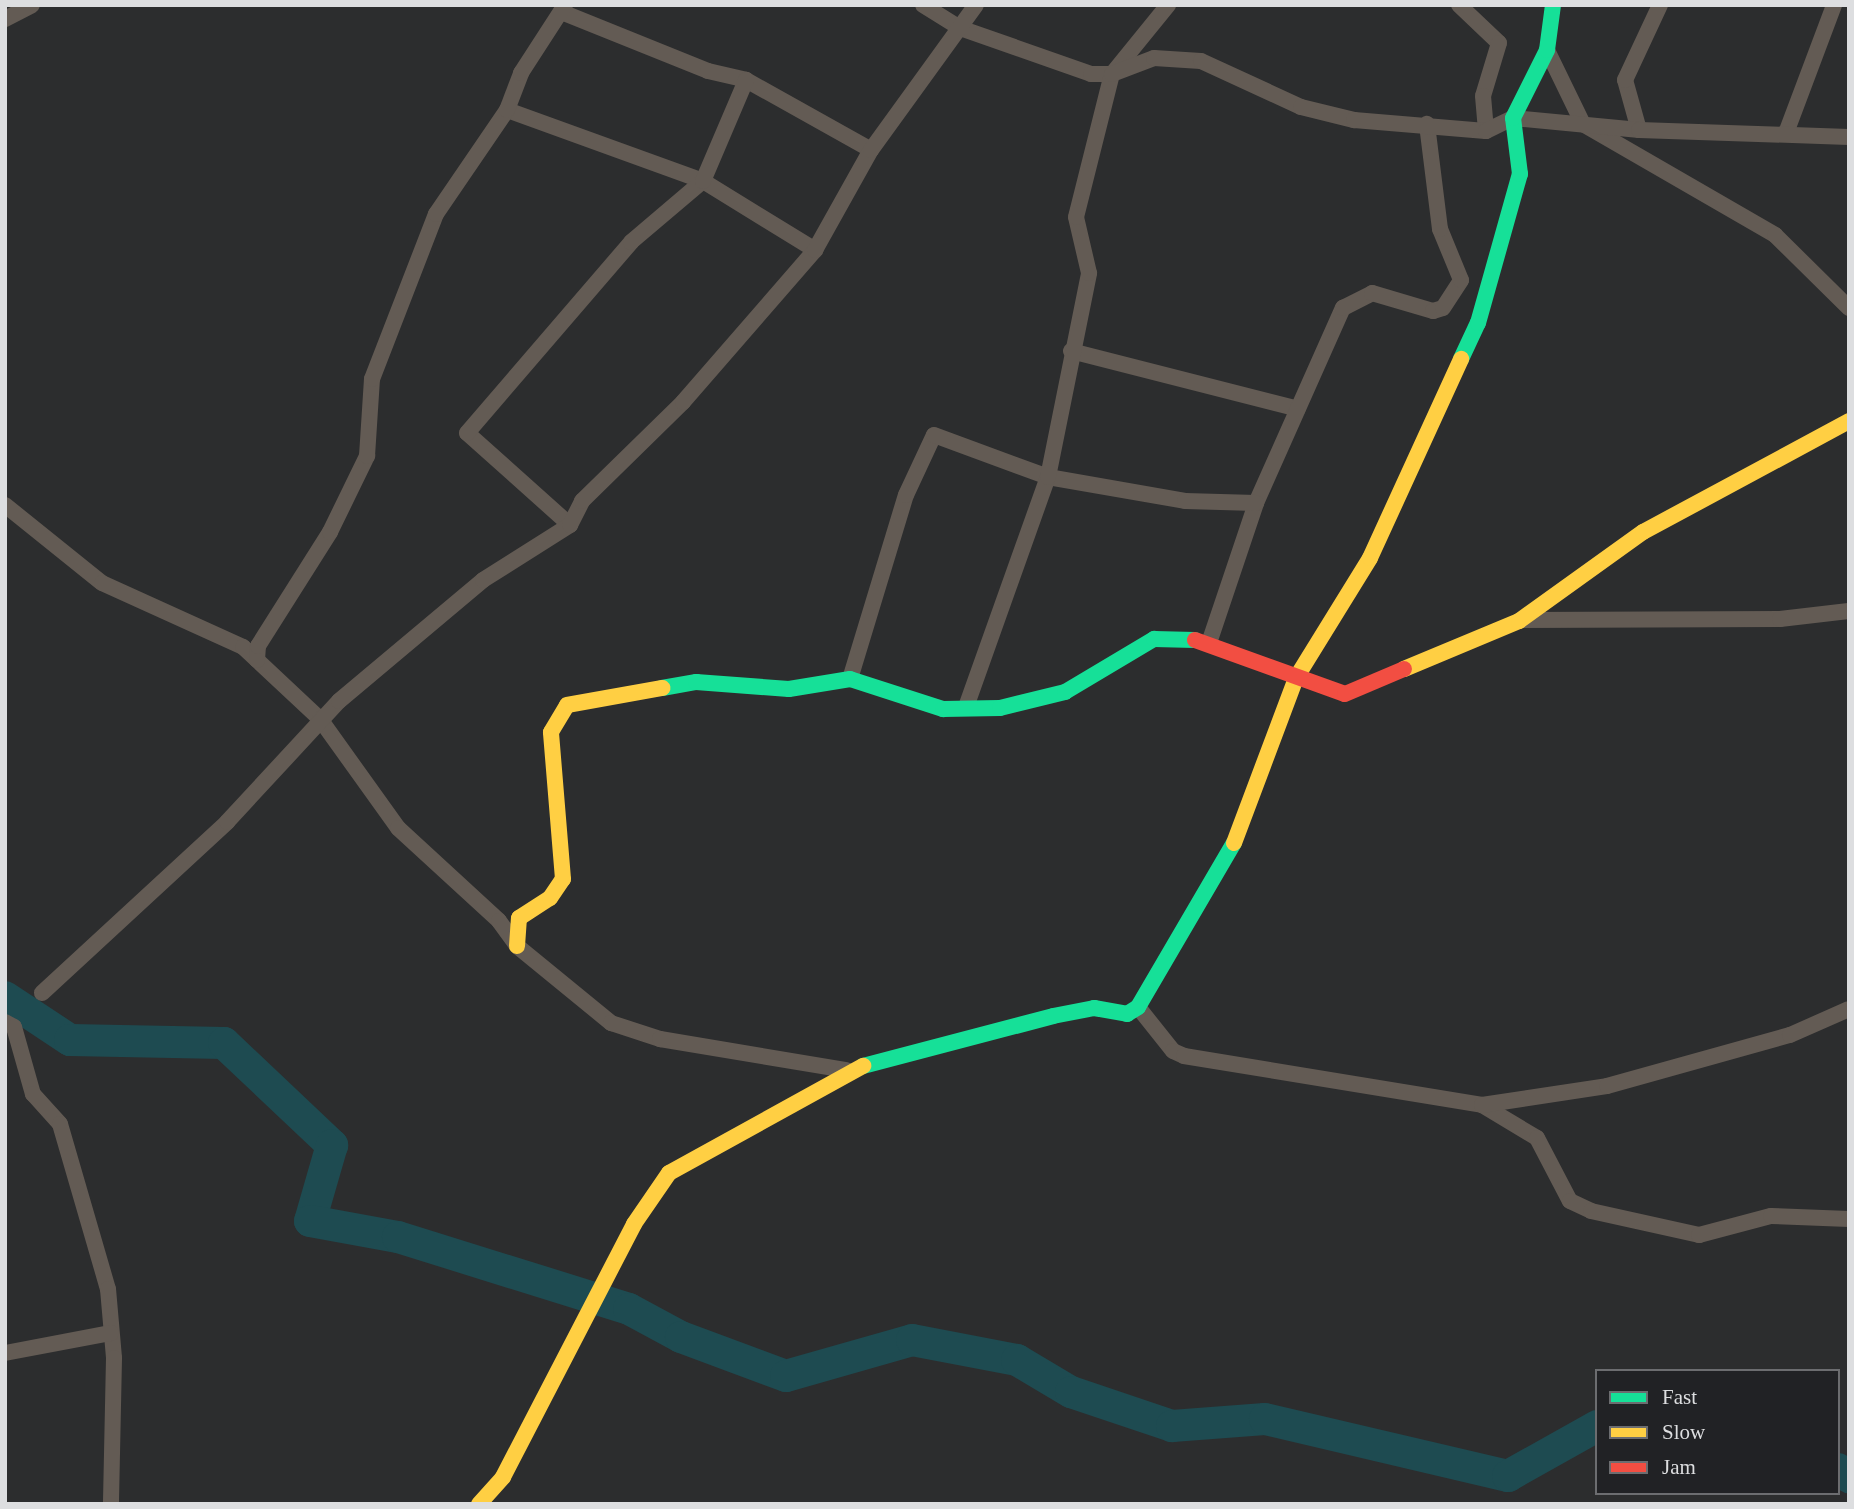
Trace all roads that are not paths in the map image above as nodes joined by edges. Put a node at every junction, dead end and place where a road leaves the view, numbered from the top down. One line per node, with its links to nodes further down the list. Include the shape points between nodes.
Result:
1 (32, 5): 10 (street)
2 (923, 5): 11 (street)
3 (976, 5): 11 (street)
4 (1168, 5): 13 (street)
5 (1460, 5): 20 (street, via 1499,43 1483,96)
6 (1553, 5): 12 (street)
7 (1660, 5): 19 (street, via 1625,79)
8 (1834, 5): 21 (street)
9 (565, 9): 14 (street, via 708,71); 15 (street, via 521,73)
10 (5, 19)
11 (960, 28): 13 (street, via 1070,72); 23 (street)
12 (1548, 50): 16 (street); 18 (street)
13 (1112, 74): 17 (street, via 1154,58 1201,61 1320,113); 27 (street, via 1076,217 1089,273)
14 (746, 80): 23 (street); 24 (street)
15 (507, 110): 24 (street); 37 (street, via 436,214 372,379 367,456 330,532 258,646)
16 (1513, 118): 18 (street); 20 (street); 39 (street, via 1520,174 1478,323 1370,558)
17 (1427, 124): 20 (street); 28 (street, via 1440,229 1461,280 1443,308 1433,311 1372,293 1357,296 1343,308)
18 (1583, 124): 19 (street); 26 (street, via 1775,234)
19 (1639, 130): 21 (street)
20 (1486, 131)
21 (1786, 133): 22 (street)
22 (1849, 137)
23 (871, 150): 25 (street)
24 (703, 181): 25 (street); 33 (street, via 631,242 467,433)
25 (815, 250): 33 (street, via 683,402 582,501)
26 (1849, 308)
27 (1071, 351): 28 (street); 30 (street)
28 (1297, 409): 31 (street)
29 (1849, 421): 35 (street, via 1643,532)
30 (1048, 477): 31 (street, via 1185,501); 38 (street, via 940,435 929,437); 40 (street)
31 (1256, 503): 36 (street)
32 (5, 505): 37 (street, via 102,583 216,633)
33 (570, 524): 41 (street, via 483,580)
34 (1849, 611): 35 (street, via 1780,619)
35 (1519, 621): 39 (street, via 1345,694)
36 (1210, 640): 39 (street, via 1210,646); 40 (street, via 1154,639 1065,692 1000,708)
37 (257, 660): 41 (street)
38 (850, 678): 40 (street, via 943,709); 42 (street, via 789,689 696,682 567,705 551,732 563,879 550,898 519,918)
39 (1296, 678): 44 (street, via 1225,867)
40 (966, 707)
41 (320, 719): 42 (street, via 377,804); 43 (street, via 227,822)
42 (517, 946): 47 (street, via 611,1023 660,1039)
43 (42, 993)
44 (1138, 1007): 47 (street, via 1128,1014 1094,1008); 48 (street, via 1184,1056)
45 (1849, 1009): 48 (street, via 1790,1035 1607,1086)
46 (5, 1022): 50 (street, via 15,1027 33,1094 60,1124 108,1289)
47 (846, 1070): 53 (street, via 668,1173 575,1334 503,1476)
48 (1482, 1105): 49 (street, via 1536,1138 1570,1201 1591,1210 1699,1235 1771,1216)
49 (1849, 1219)
50 (111, 1333): 51 (street); 52 (street)
51 (5, 1353)
52 (111, 1504)
53 (479, 1504)

